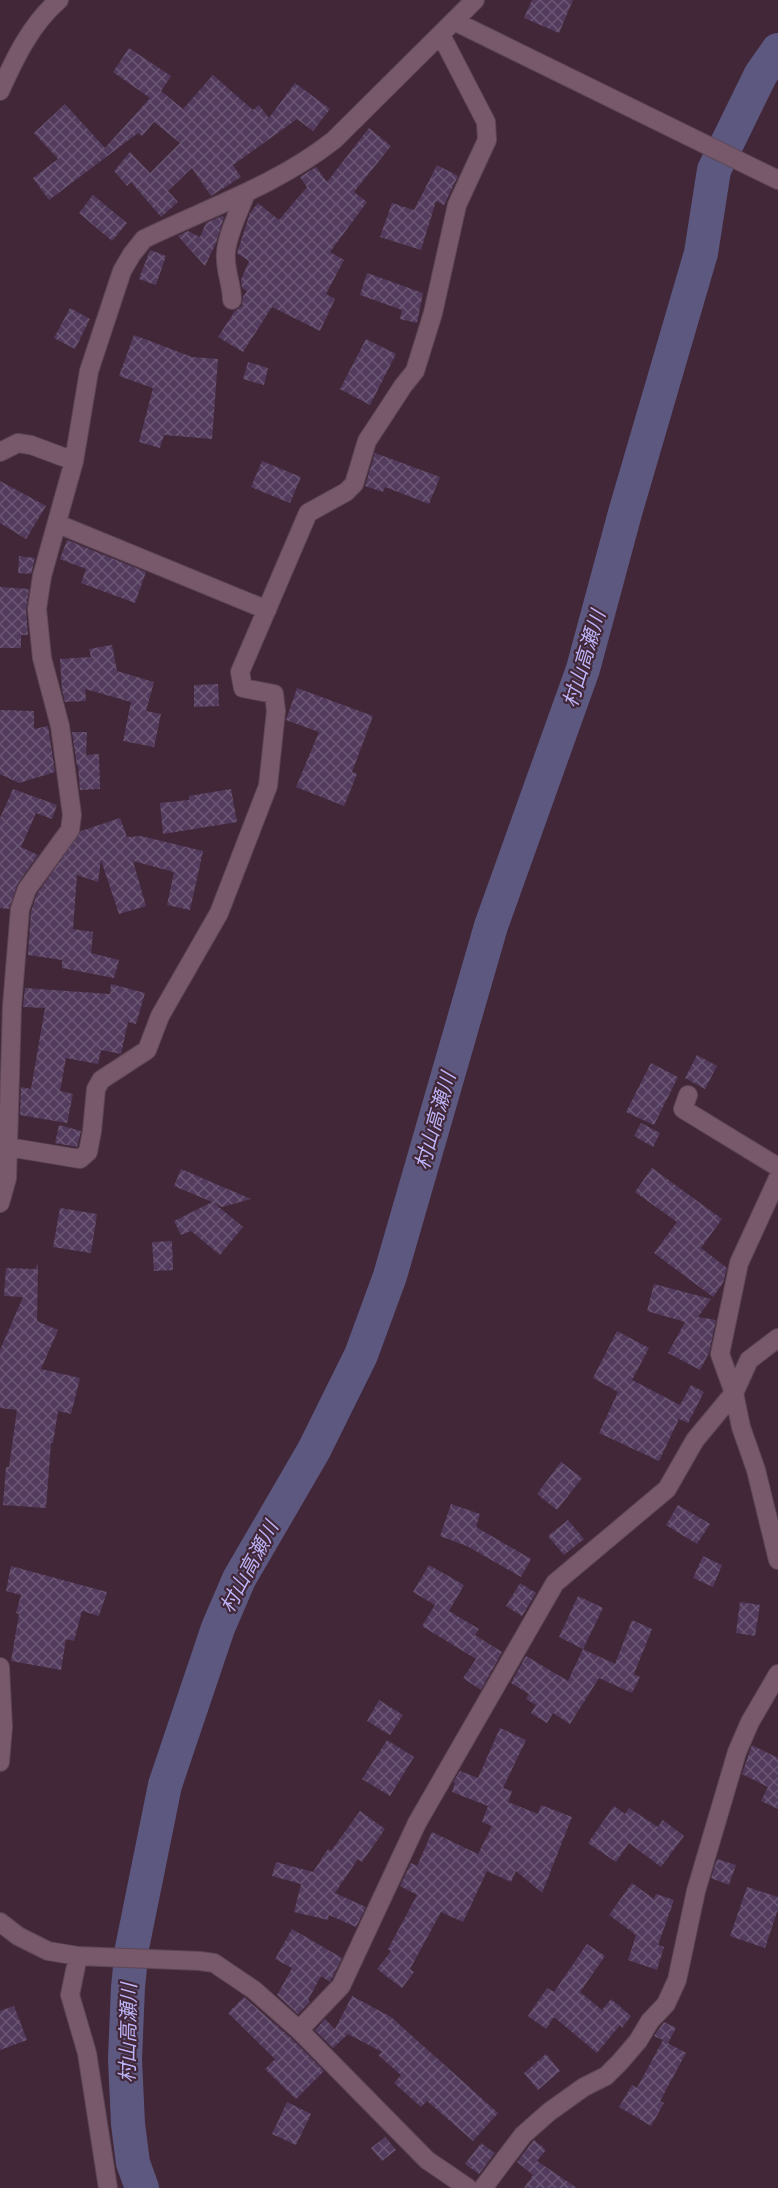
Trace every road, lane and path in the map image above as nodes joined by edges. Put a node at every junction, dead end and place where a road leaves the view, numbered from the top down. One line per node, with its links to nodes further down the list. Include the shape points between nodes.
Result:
1 (59, 0): 5 (street, via 34,27)
2 (476, 0): 3 (street)
3 (456, 22): 4 (street); 6 (street)
4 (441, 35): 7 (street, via 334,140 314,156); 12 (street, via 486,122 487,140 457,206 433,313 415,371 367,441 354,484 308,513)
5 (0, 91)
6 (778, 180)
7 (246, 193): 8 (street, via 226,254); 10 (street, via 144,239 132,254 122,271 89,371)
8 (232, 300)
9 (0, 452): 10 (street, via 18,443)
10 (74, 461): 11 (street)
11 (58, 524): 12 (street); 14 (street, via 42,576 37,609 42,658 60,726 72,815 70,830 27,889 20,909 12,1005)
12 (267, 610): 14 (street, via 240,672 243,688 274,694 276,711 268,786 219,914 160,1016 147,1050 101,1080 96,1089 88,1152 80,1160)
13 (688, 1095): 15 (street, via 683,1109)
14 (8, 1147): 17 (street, via 7,1178)
15 (778, 1167)
16 (778, 1178): 19 (street, via 739,1263 720,1354)
17 (0, 1203)
18 (778, 1338): 19 (street, via 748,1360)
19 (734, 1393): 20 (street); 26 (street, via 695,1440 667,1489 555,1583 417,1823 341,1986)
20 (778, 1560)
21 (0, 1667): 23 (street)
22 (778, 1674): 29 (street, via 737,1752 696,1891 677,1980 666,2004 606,2076 584,2087 523,2135)
23 (0, 1762)
24 (0, 1922): 25 (street, via 48,1951)
25 (83, 1956): 26 (street, via 214,1963 254,1990); 27 (street, via 70,1995 87,2053)
26 (299, 2030): 28 (street, via 427,2160)
27 (108, 2188)
28 (468, 2188)
29 (483, 2188)

